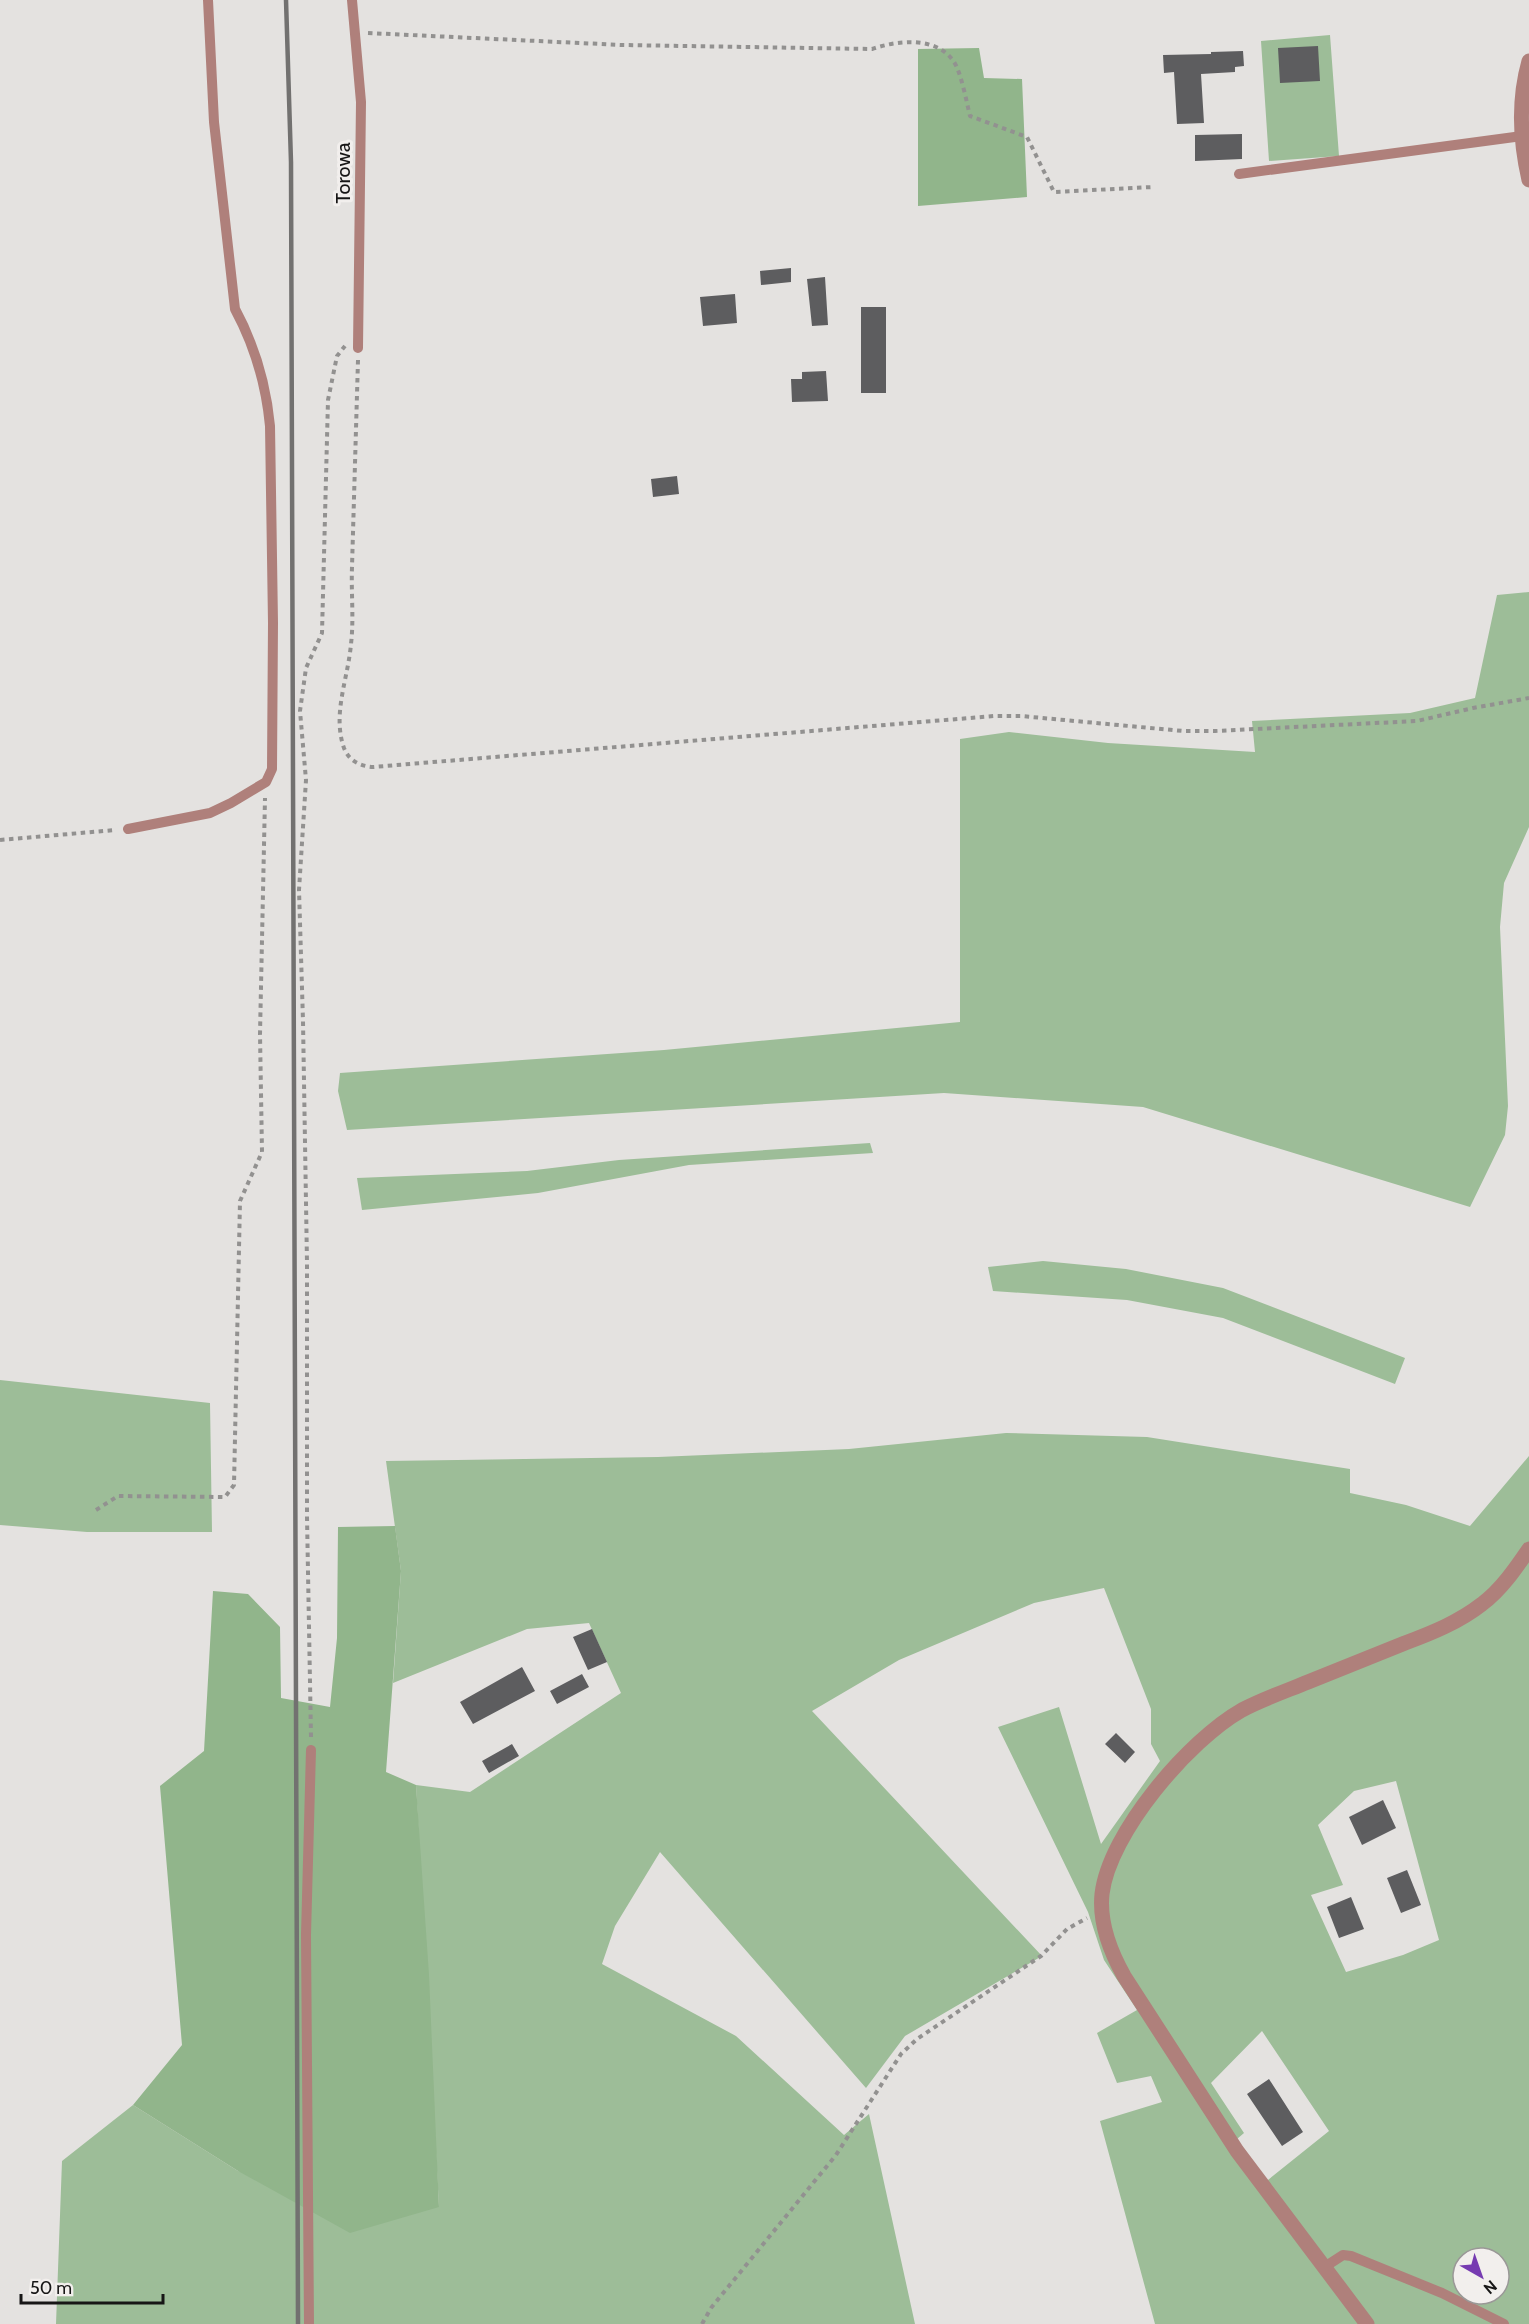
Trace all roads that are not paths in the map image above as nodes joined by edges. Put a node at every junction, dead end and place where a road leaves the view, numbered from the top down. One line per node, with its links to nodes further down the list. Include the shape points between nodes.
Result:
1 (208, 0): 8 (lane, via 214,122 235,309 261,371 270,426 274,751 266,782 231,803 210,813)
2 (352, 0): 7 (lane, Torowa, via 361,102)
3 (1529, 61): 4 (street, via 1521,110)
4 (1522, 136): 5 (lane); 6 (street)
5 (1239, 174)
6 (1529, 180)
7 (358, 348)
8 (128, 829)
9 (1529, 1549): 11 (street, via 1496,1591 1449,1624 1261,1701 1218,1726 1148,1801 1124,1835 1107,1871 1102,1915 1110,1948 1124,1976 1237,2151)
10 (311, 1750): 12 (lane, via 306,1935)
11 (1323, 2268): 13 (street); 14 (lane, via 1343,2255 1351,2256)
12 (309, 2324)
13 (1366, 2324)
14 (1504, 2324)

